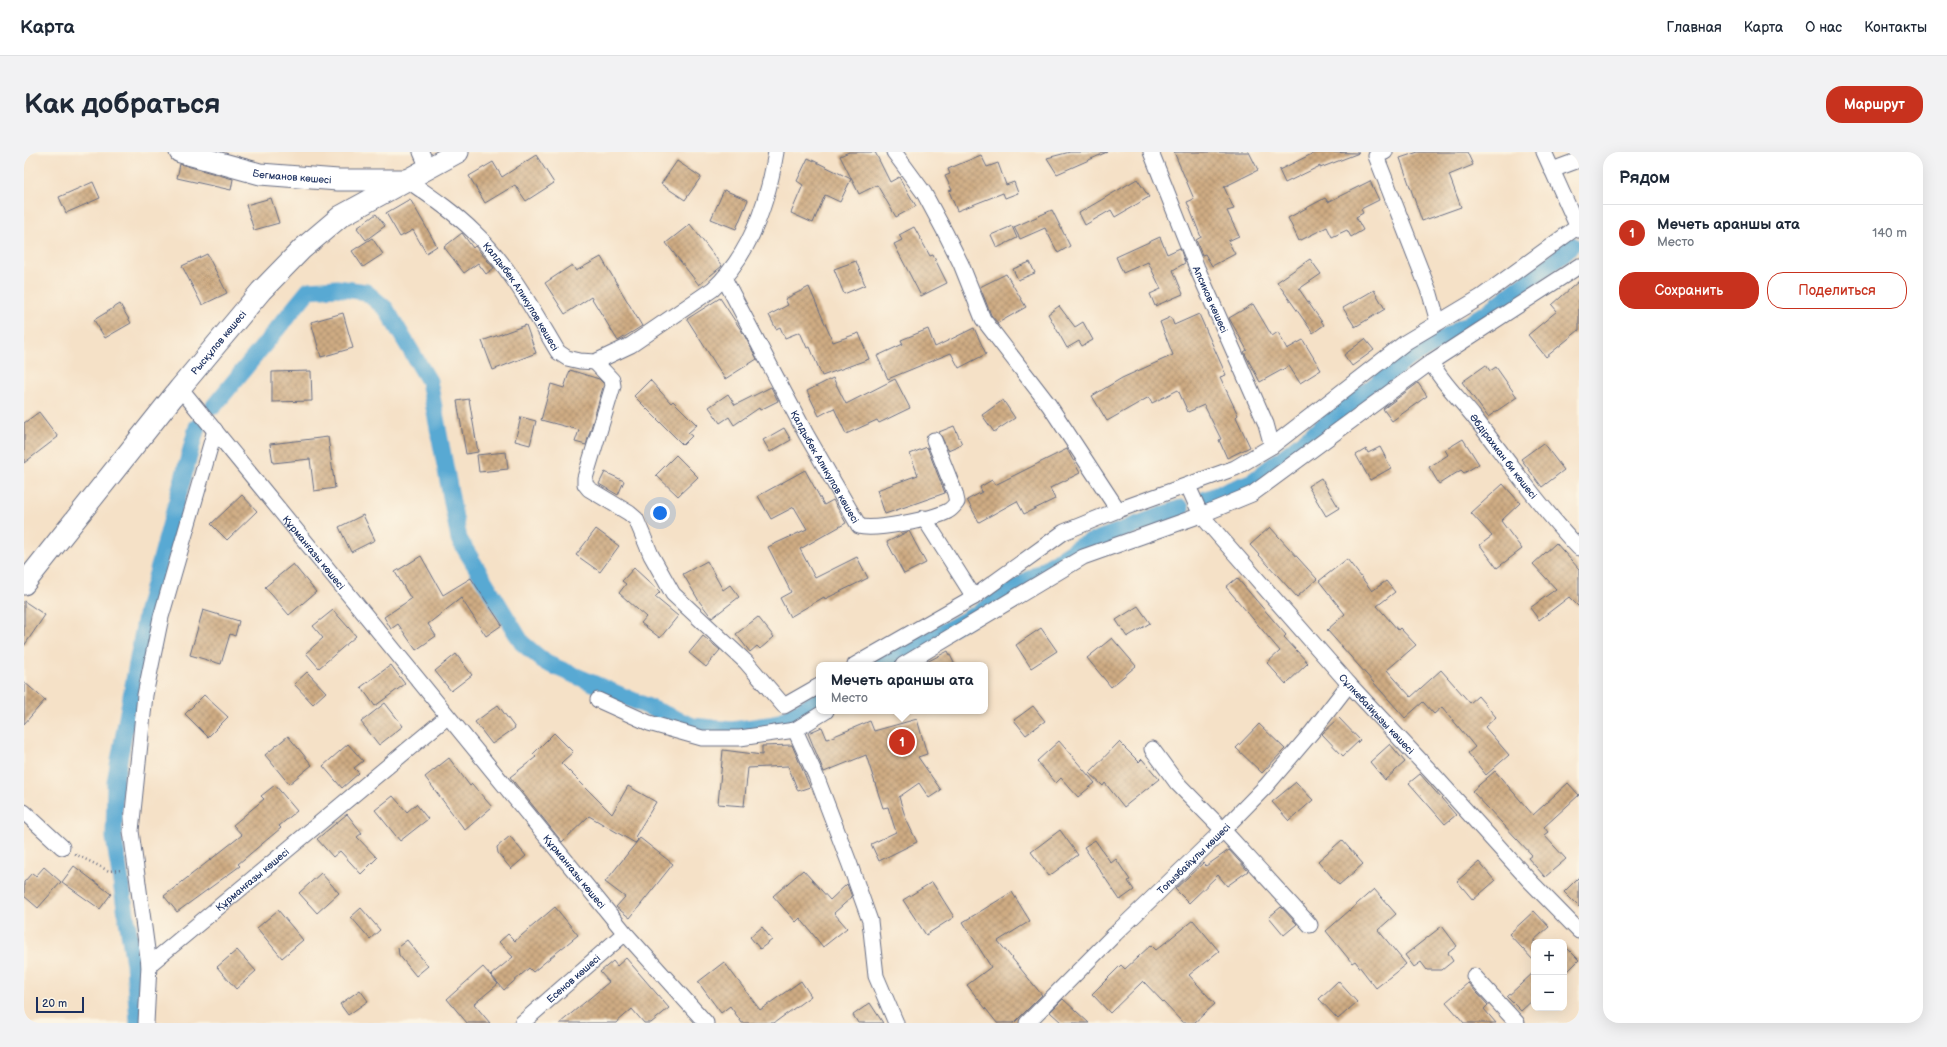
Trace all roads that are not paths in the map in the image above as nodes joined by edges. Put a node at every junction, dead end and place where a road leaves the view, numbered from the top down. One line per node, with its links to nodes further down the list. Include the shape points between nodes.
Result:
1 (458, 152): 8 (main road, Рысқұлов көшесі)
2 (776, 152): 14 (street, via 772,175 750,236 740,258)
3 (894, 152): 23 (street, via 924,193 946,234 983,319 1049,405)
4 (1151, 152): 21 (street, Апсиков көшесі, via 1197,268 1266,424)
5 (1385, 152): 15 (street, via 1376,156 1430,294)
6 (1544, 152): 10 (street)
7 (183, 153): 11 (main road, Бегманов көшесі, via 260,174 338,180)
8 (424, 160): 11 (main road, Рысқұлов көшесі)
9 (1579, 160): 10 (street)
10 (1552, 170): 12 (street)
11 (407, 180): 16 (street, Қалдыбек Аликулов көшесі, via 452,212 485,243 523,293 558,352 567,358); 18 (main road, Рысқұлов көшесі, via 341,216 302,249 261,291)
12 (1578, 229): 15 (street, via 1481,297)
13 (1579, 266): 17 (street)
14 (724, 278): 16 (street, via 713,289 631,345); 25 (street, Қалдыбек Аликулов көшесі, via 806,434 857,523 864,528 871,528)
15 (1438, 322): 21 (street, via 1406,342)
16 (595, 362): 32 (street, via 612,380 613,386 585,484 636,519 651,555 673,594 746,662 784,706)
17 (1431, 362): 24 (street, via 1252,494); 26 (street, Әбдірахман би көшесі, via 1437,373)
18 (180, 388): 19 (street, Құрманғазы көшесі); 27 (main road, Рысқұлов көшесі)
19 (215, 430): 35 (street, Құрманғазы көшесі); 44 (street, via 161,617 145,695 131,831)
20 (934, 440): 25 (street, Қалдыбек Аликулов көшесі, via 957,502 946,512)
21 (1272, 446): 22 (street, via 1235,468)
22 (1188, 486): 23 (street); 24 (street, Сұлкебайқызы көшесі)
23 (1118, 510): 28 (street, via 1064,532)
24 (1201, 515): 30 (street, via 1083,558); 31 (street, Сұлкебайқызы көшесі)
25 (924, 518): 28 (street)
26 (1579, 548)
27 (25, 581)
28 (974, 597): 29 (street)
29 (860, 662)
30 (908, 662)
31 (1349, 684): 39 (street, Тоғызбайұлы көшесі, via 1266,786); 42 (street, Сұлкебайқызы көшесі)
32 (816, 688)
33 (598, 700): 36 (street, via 649,723 702,738 740,738)
34 (821, 714): 36 (street)
35 (447, 717): 43 (street, Құрманғазы көшесі); 44 (street, Құрманғазы көшесі)
36 (794, 730): 49 (street, via 816,776 870,921 876,976)
37 (1152, 748): 39 (street, via 1177,783)
38 (24, 812): 40 (street)
39 (1224, 830): 41 (street); 50 (street, Тоғызбайұлы көшесі)
40 (62, 847)
41 (1310, 925)
42 (1579, 931)
43 (625, 933): 47 (street, Есенов көшесі); 48 (street, Құрманғазы көшесі)
44 (148, 965): 46 (street)
45 (1474, 976): 51 (street)
46 (146, 1023)
47 (522, 1023)
48 (706, 1023)
49 (896, 1023)
50 (1027, 1023)
51 (1517, 1023)

